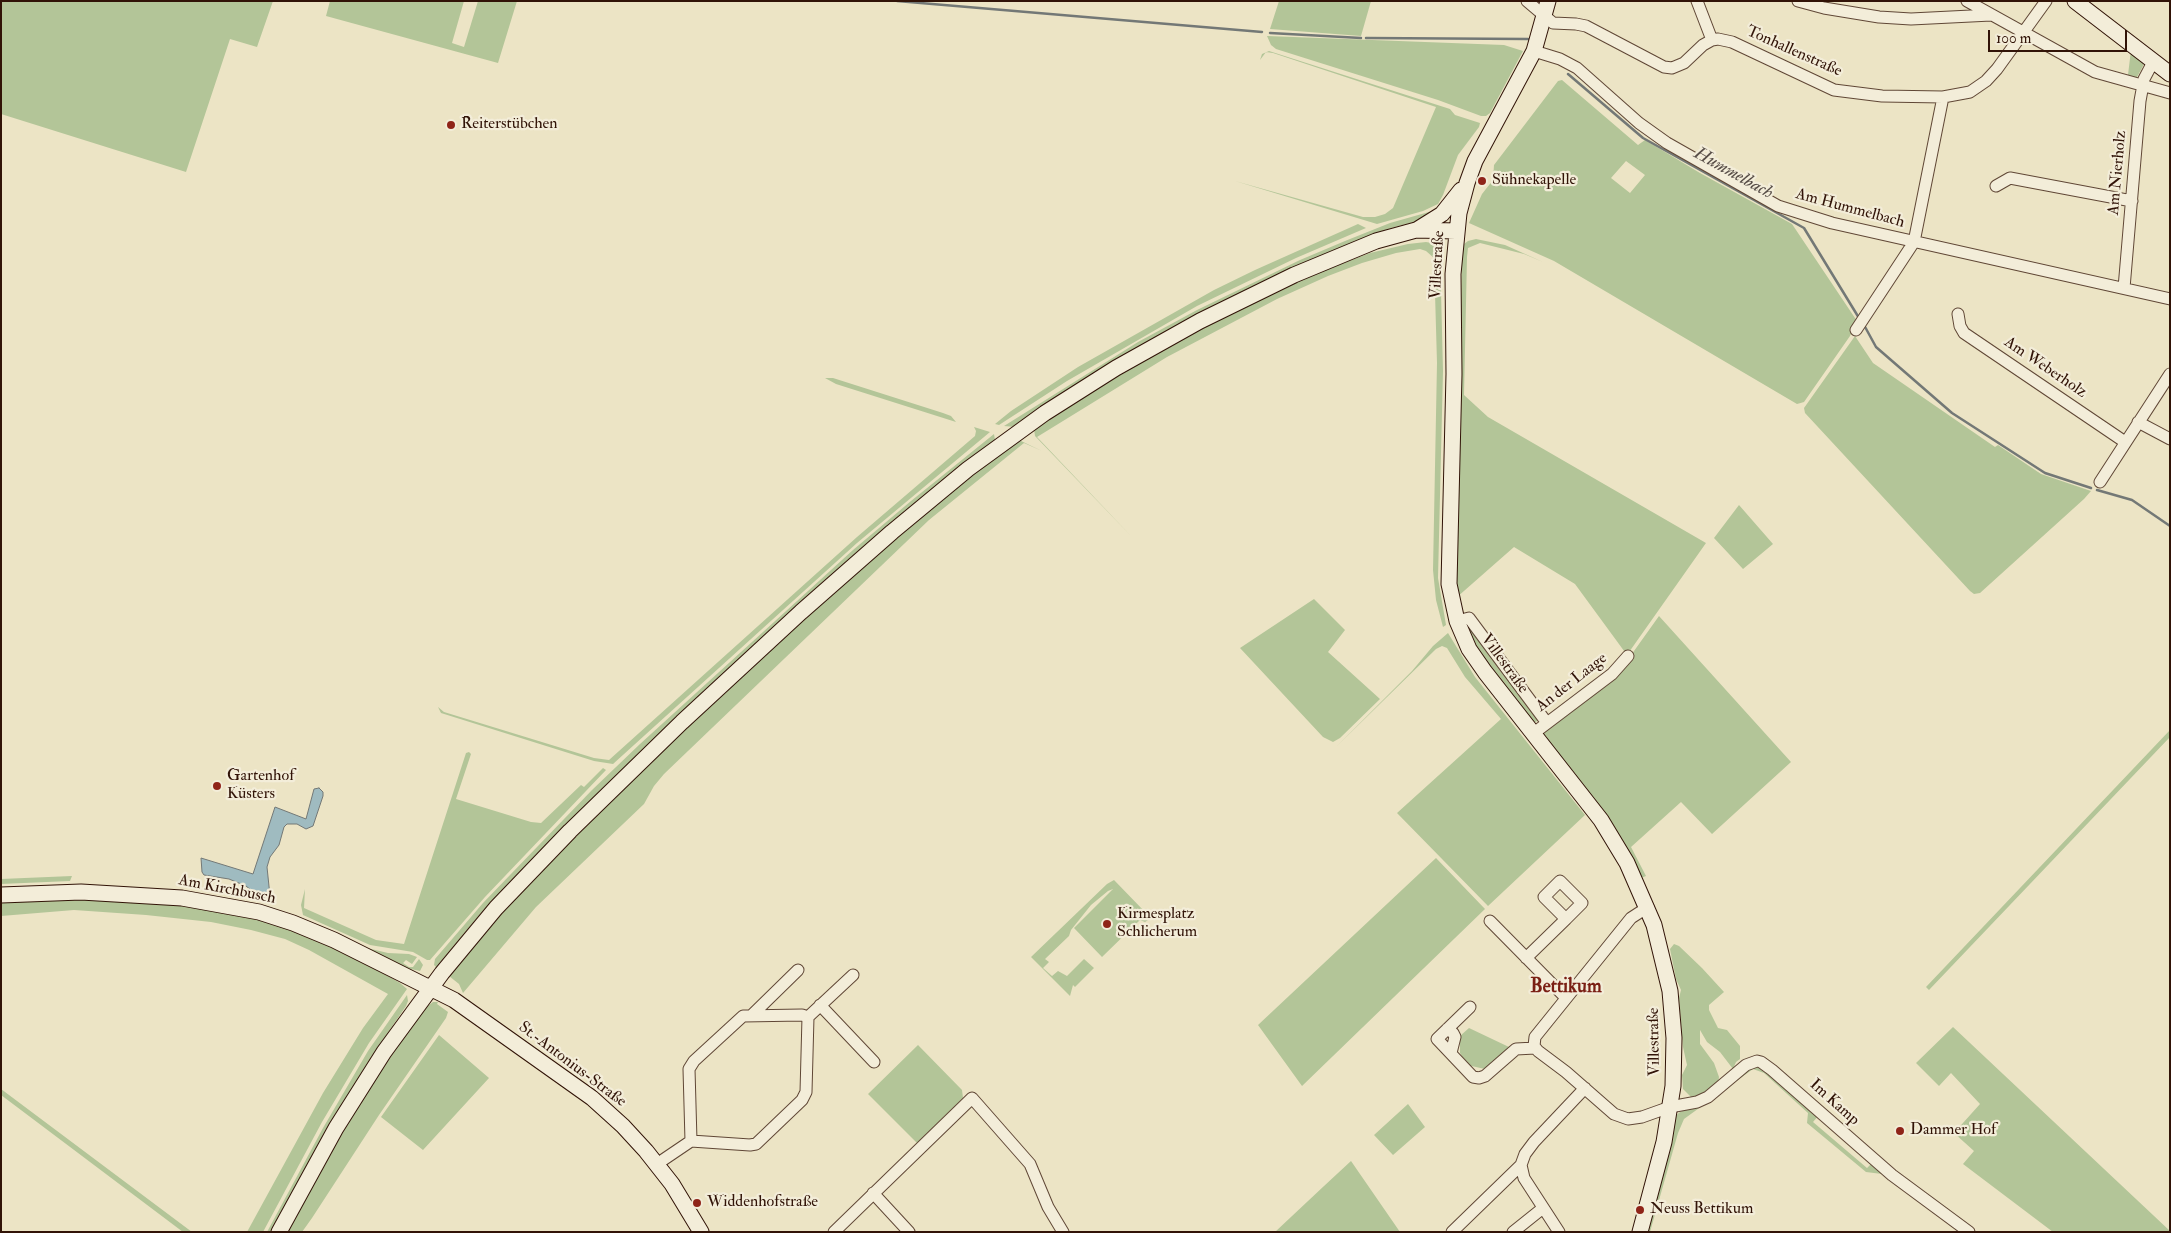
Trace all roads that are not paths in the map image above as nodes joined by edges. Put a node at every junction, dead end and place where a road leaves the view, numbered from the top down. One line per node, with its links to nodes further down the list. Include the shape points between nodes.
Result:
1 (1527, 1): 9 (street)
2 (1548, 1): 9 (main road, Villestraße)
3 (1697, 1): 11 (street)
4 (1798, 1): 8 (street, via 1879,17 1910,19)
5 (1967, 1): 8 (street)
6 (2046, 1): 10 (street, Tonhallenstraße)
7 (2075, 1): 13 (main road)
8 (1991, 15): 10 (street)
9 (1544, 17): 11 (street, via 1553,23 1586,26 1668,68 1684,64); 12 (main road, Villestraße)
10 (2023, 31): 15 (street, via 2095,72); 17 (street, Tonhallenstraße, via 1981,86 1966,94)
11 (1712, 40): 17 (street, Tonhallenstraße, via 1732,42 1842,92)
12 (1534, 52): 18 (main road, Villestraße, via 1475,161); 23 (street, Am Hummelbach, via 1560,59 1577,68 1662,140 1766,200 1807,216)
13 (2153, 62): 14 (main road); 15 (street, Am Nierholz)
14 (2170, 74)
15 (2142, 86): 16 (street); 20 (street, Am Nierholz)
16 (2170, 93)
17 (1943, 97): 23 (street)
18 (1467, 182): 21 (main road, via 1442,214); 22 (main road, Villestraße)
19 (1996, 186): 20 (street, via 2010,178)
20 (2132, 201): 24 (street, Am Nierholz)
21 (1416, 230): 22 (main road); 44 (main road, via 1376,241 1317,265 1200,321 1068,398 968,469 823,592 623,778 521,880)
22 (1456, 231): 33 (main road, Villestraße, via 1449,575)
23 (1914, 242): 24 (street, Am Hummelbach); 27 (street)
24 (2124, 288): 25 (street, Am Hummelbach)
25 (2170, 299)
26 (1958, 314): 31 (street, Am Weberholz, via 1964,333)
27 (1856, 330)
28 (2170, 374): 29 (street)
29 (2138, 422): 30 (street); 31 (street)
30 (2170, 439)
31 (2125, 442): 32 (street)
32 (2100, 482)
33 (1457, 621): 35 (street, via 1469,618); 36 (main road, Villestraße, via 1476,659)
34 (1628, 656): 35 (street, An der Laage, via 1612,674)
35 (1547, 723): 36 (street, An der Laage)
36 (1534, 733): 38 (main road, Villestraße, via 1609,831)
37 (1, 895): 44 (main road, Am Kirchbusch, via 59,892 145,895 243,908 311,930)
38 (1648, 907): 45 (street, via 1631,918); 53 (main road, Villestraße, via 1664,961 1672,1007 1674,1047)
39 (1566, 919): 41 (street)
40 (1490, 921): 41 (street)
41 (1526, 958): 45 (street)
42 (798, 970): 48 (street)
43 (853, 974): 46 (street)
44 (430, 988): 55 (main road, St.-Antonius-Straße, via 462,1006 592,1098); 59 (main road, via 349,1106)
45 (1566, 998): 50 (street, via 1535,1037)
46 (820, 1005): 49 (street); 51 (street)
47 (1470, 1007): 50 (street, via 1437,1039 1470,1074 1479,1078 1486,1076 1516,1049)
48 (752, 1015): 49 (street); 54 (street, via 738,1018 690,1066)
49 (808, 1017): 54 (street, via 806,1092 802,1100 754,1145)
50 (1535, 1048): 52 (street)
51 (874, 1062)
52 (1585, 1088): 53 (street, via 1614,1114 1625,1118 1642,1117); 56 (street, via 1534,1142)
53 (1670, 1107): 67 (main road, Villestraße); 68 (street, Im Kamp, via 1698,1102 1746,1065 1761,1062 1892,1175)
54 (690, 1142): 55 (street)
55 (657, 1164): 60 (main road, St.-Antonius-Straße)
56 (1521, 1165): 58 (street, via 1524,1178); 64 (street)
57 (873, 1193): 61 (street); 62 (street); 63 (street, via 972,1098 1030,1164 1048,1207)
58 (1543, 1208): 65 (street); 66 (street)
59 (279, 1232)
60 (701, 1232)
61 (834, 1232)
62 (909, 1232)
63 (1063, 1232)
64 (1452, 1232)
65 (1513, 1232)
66 (1559, 1232)
67 (1640, 1232)
68 (1969, 1232)

